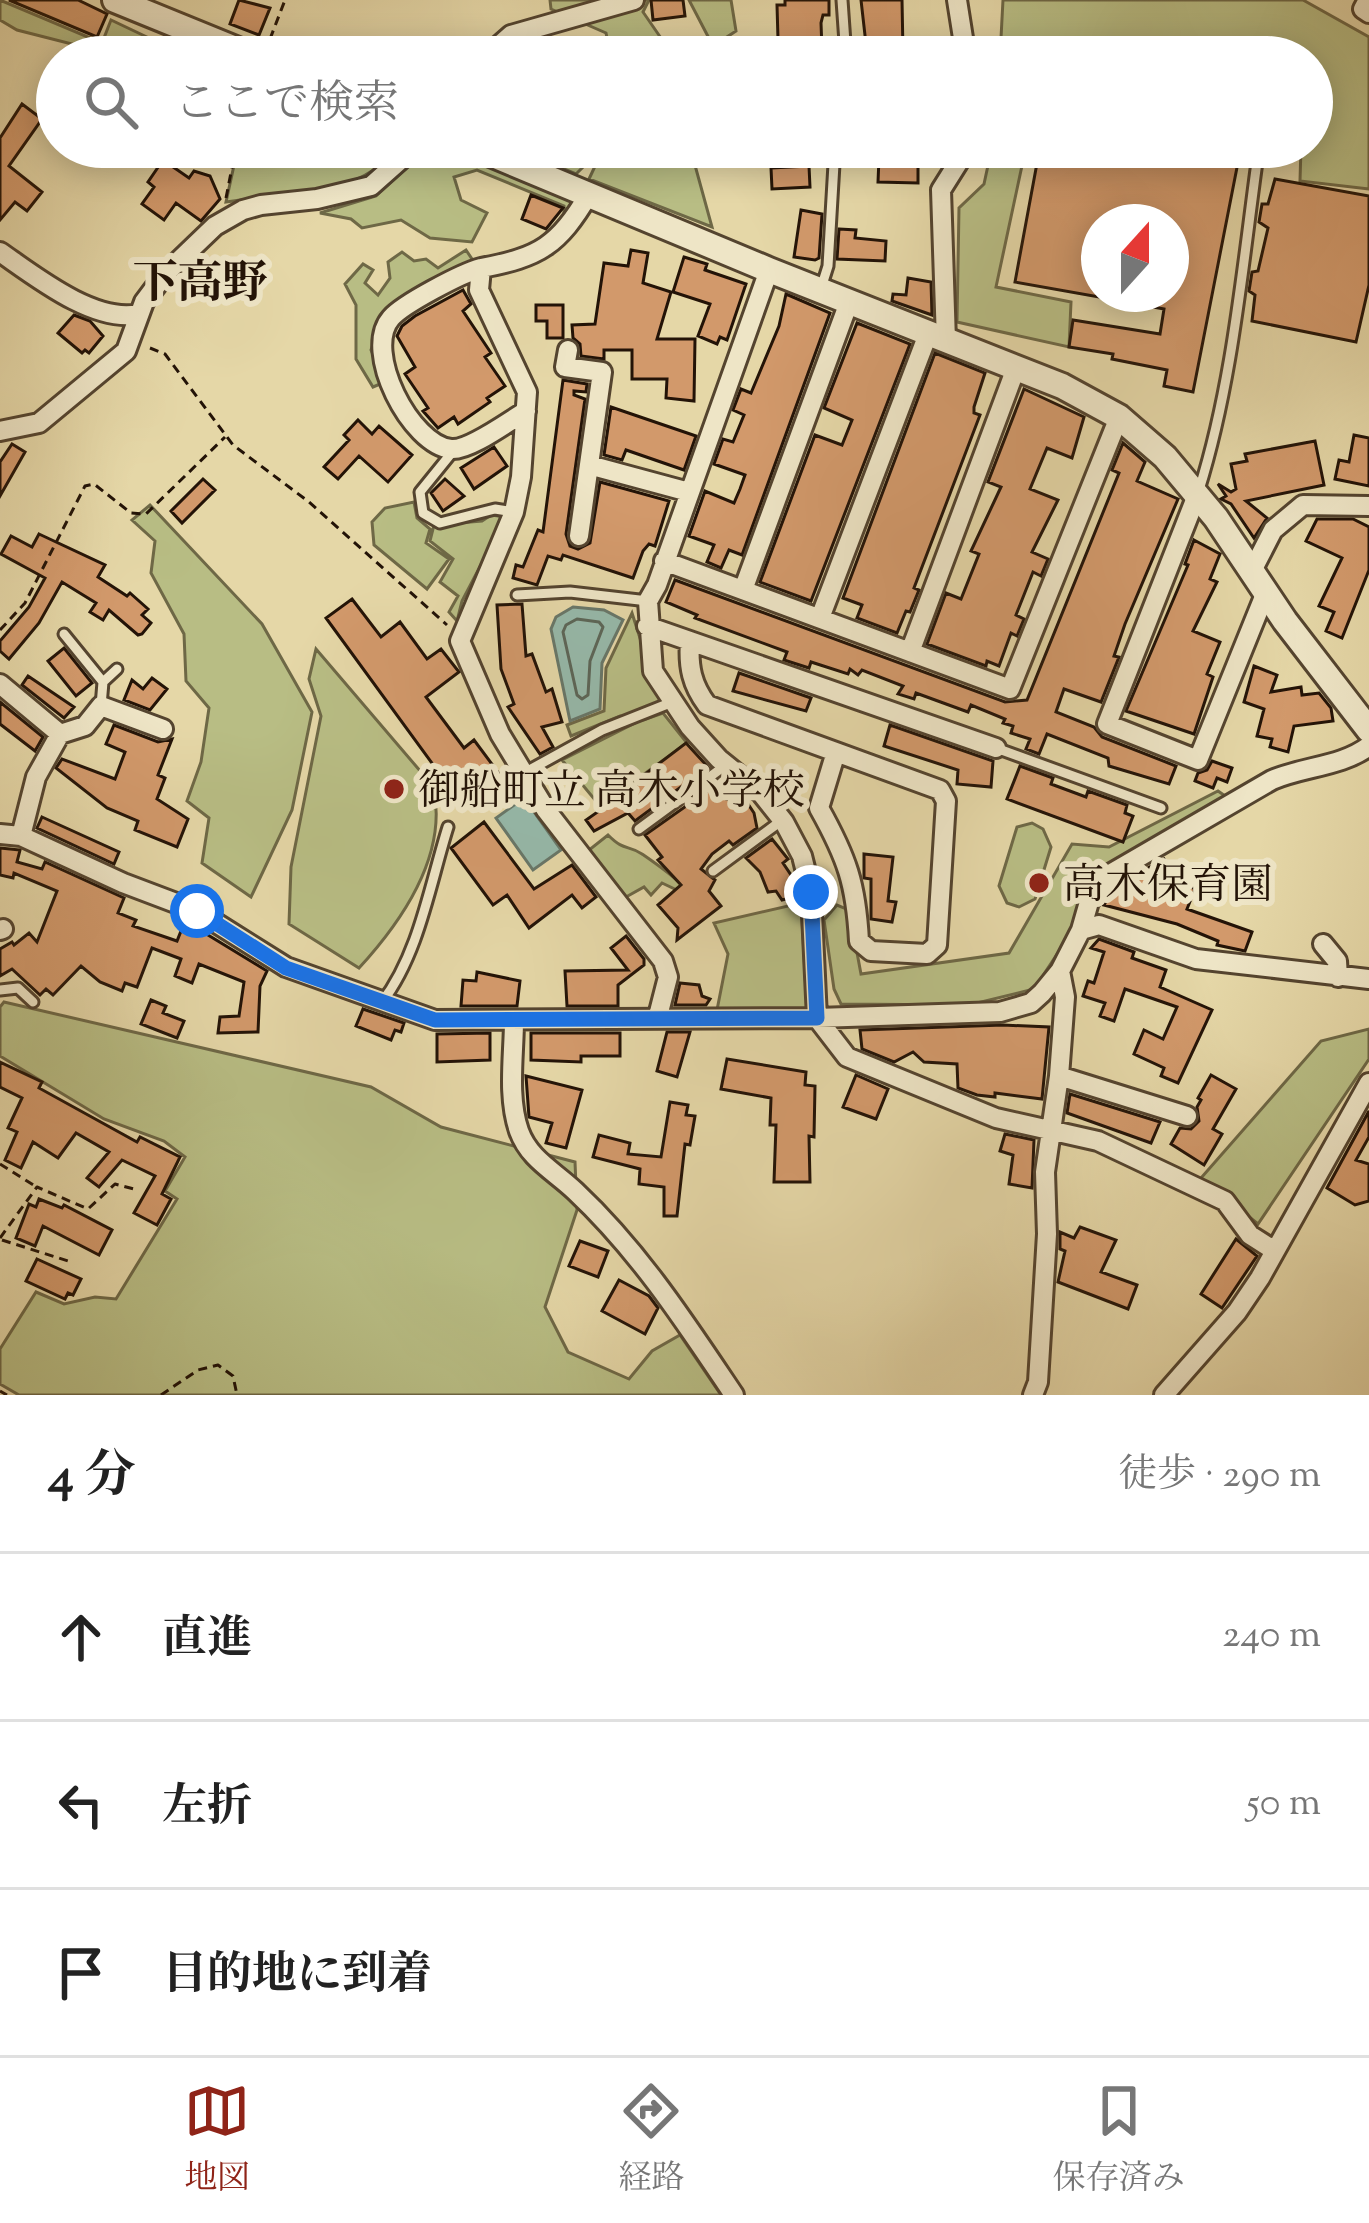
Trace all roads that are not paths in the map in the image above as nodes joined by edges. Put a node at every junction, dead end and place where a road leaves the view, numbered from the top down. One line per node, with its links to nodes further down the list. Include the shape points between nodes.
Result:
1 (116, 0): 7 (street)
2 (634, 0): 8 (street)
3 (842, 0): 9 (lane)
4 (957, 0): 10 (street)
5 (1367, 0): 6 (street)
6 (1369, 13)
7 (226, 36)
8 (510, 36)
9 (844, 36)
10 (963, 36)
11 (391, 168): 22 (street, via 371,186 225,219 164,274)
12 (525, 168): 16 (street)
13 (834, 168): 20 (lane)
14 (955, 168): 23 (street, via 941,190)
15 (1257, 168): 32 (lane, via 1232,341)
16 (589, 194): 18 (street, via 571,225 535,256); 19 (street)
17 (0, 253): 22 (street, via 78,300 122,317)
18 (481, 268): 26 (street, via 479,290 527,392); 29 (street, via 392,317 384,332 381,353 402,404 424,433)
19 (769, 270): 20 (street); 31 (street)
20 (820, 290): 21 (street)
21 (849, 302): 23 (street); 38 (street)
22 (138, 314): 28 (street, via 126,350 82,389 39,423)
23 (937, 337): 25 (street); 41 (street)
24 (568, 350): 30 (street, via 565,367 602,372)
25 (1016, 368): 27 (street); 45 (street)
26 (526, 411): 29 (street); 34 (street)
27 (1119, 417): 32 (street); 45 (street, via 1010,689)
28 (0, 430)
29 (454, 450): 34 (lane, via 420,492 423,513 440,523)
30 (589, 465): 31 (street); 35 (street)
31 (689, 492): 36 (street)
32 (1197, 495): 37 (street); 37 (street, via 1107,724 1198,760)
33 (1369, 506): 37 (street, via 1303,505 1273,530)
34 (514, 512): 57 (street, via 460,641)
35 (579, 536)
36 (664, 560): 38 (street); 40 (street)
37 (1259, 582): 51 (street)
38 (743, 590): 41 (street)
39 (517, 596): 40 (lane, via 570,592)
40 (648, 601): 42 (street)
41 (820, 618): 45 (street)
42 (647, 626): 44 (street); 49 (street, via 653,670)
43 (64, 634): 47 (lane)
44 (690, 641): 54 (street); 55 (street, via 695,689 707,705)
45 (910, 652)
46 (117, 669): 47 (lane)
47 (103, 682): 50 (lane)
48 (0, 684): 53 (street)
49 (670, 703): 56 (street); 57 (lane)
50 (101, 706): 52 (street); 53 (street, via 85,725)
51 (1368, 727): 65 (street, via 1351,759 1272,779 1110,874)
52 (164, 730)
53 (60, 734): 63 (street, via 36,777)
54 (996, 748): 58 (lane)
55 (836, 752): 55 (street, via 940,790 946,801 937,945 927,954 871,951 859,941 856,889 819,808)
56 (726, 765): 59 (street); 61 (lane)
57 (524, 773): 73 (street, via 663,961 668,977)
58 (1161, 808)
59 (782, 820): 64 (lane); 74 (street, via 811,892)
60 (448, 827): 72 (lane, via 410,951)
61 (639, 830)
62 (0, 834): 63 (street)
63 (21, 836): 72 (street, via 197,911 286,968)
64 (713, 872)
65 (1081, 930): 67 (street); 68 (street, via 1099,925 1196,959)
66 (1323, 944): 68 (street)
67 (1060, 971): 74 (street, via 1031,1003 1000,1012); 76 (street)
68 (1338, 977): 69 (street)
69 (1369, 979)
70 (0, 990): 71 (lane, via 17,988)
71 (33, 1002)
72 (382, 1002): 75 (street, via 435,1020)
73 (658, 1016): 74 (street); 75 (street)
74 (817, 1018): 79 (street, via 847,1057 996,1118)
75 (514, 1020): 81 (street, via 513,1102 530,1155 616,1230)
76 (1060, 1076): 78 (street); 79 (street)
77 (1369, 1083): 80 (street)
78 (1187, 1117)
79 (1050, 1131): 80 (street, via 1098,1141 1225,1201 1250,1235); 82 (street)
80 (1275, 1251): 83 (street, via 1237,1312)
81 (734, 1395)
82 (1033, 1395)
83 (1164, 1395)

